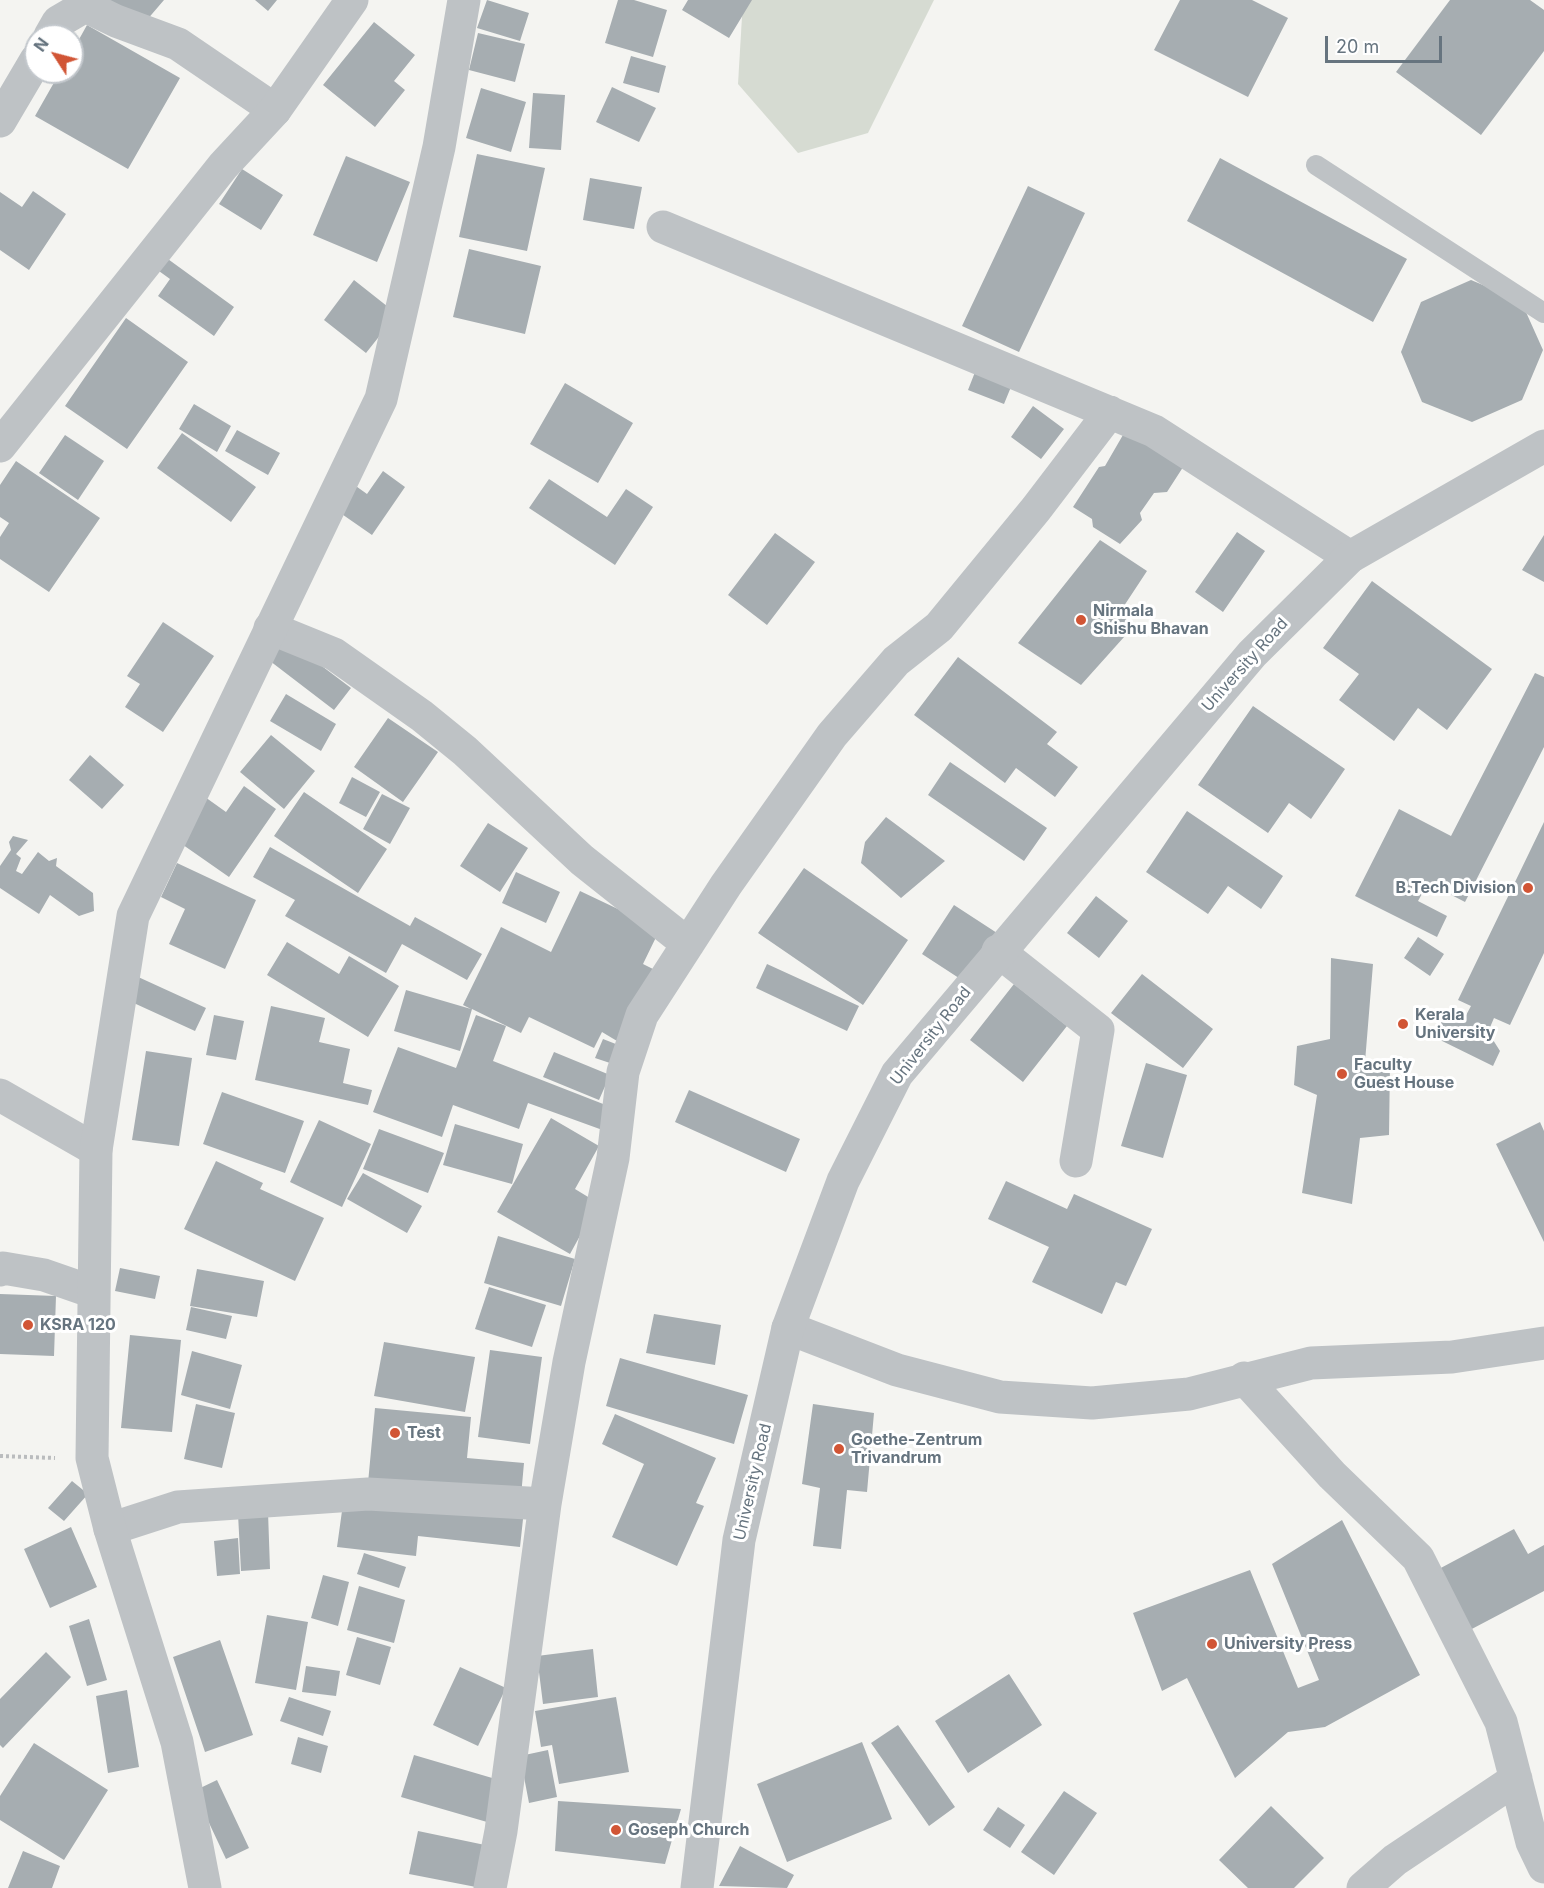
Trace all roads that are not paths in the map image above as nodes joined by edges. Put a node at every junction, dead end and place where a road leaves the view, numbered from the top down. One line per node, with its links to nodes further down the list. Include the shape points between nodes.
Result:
1 (352, 0): 5 (street)
2 (464, 0): 14 (street, via 439,147 381,399)
3 (57, 24): 5 (street, via 85,6 178,44)
4 (24, 80): 6 (street)
5 (275, 110): 11 (street, via 223,166)
6 (0, 121)
7 (1316, 165): 9 (lane)
8 (663, 227): 10 (street)
9 (1544, 313)
10 (1110, 412): 13 (street, via 1154,431); 15 (street, via 939,627 896,661 832,735)
11 (0, 446)
12 (1544, 446): 13 (street, University Road)
13 (1350, 557): 16 (street, University Road, via 1252,654)
14 (270, 628): 15 (street, via 334,654 422,716 582,860); 18 (street, via 133,916)
15 (688, 944): 25 (street, via 642,1015 623,1072 613,1158 568,1362)
16 (998, 951): 19 (street, via 1098,1030); 22 (street, University Road, via 897,1074 843,1181)
17 (0, 1095): 18 (street)
18 (96, 1150): 21 (street)
19 (1076, 1161)
20 (0, 1270): 21 (street, via 44,1275)
21 (93, 1292): 26 (street, via 92,1458)
22 (788, 1328): 24 (street, via 897,1370 1000,1397 1092,1402 1189,1394); 31 (street, University Road, via 739,1540)
23 (1544, 1343): 24 (street, via 1452,1357 1311,1363)
24 (1244, 1378): 27 (street, via 1332,1475 1418,1558 1501,1722)
25 (545, 1504): 26 (street, via 368,1494 178,1507); 30 (street)
26 (110, 1529): 29 (street, via 177,1742)
27 (1516, 1779): 28 (street, via 1532,1842); 32 (street, via 1395,1860)
28 (1544, 1867)
29 (205, 1888)
30 (490, 1888)
31 (697, 1888)
32 (1363, 1888)

